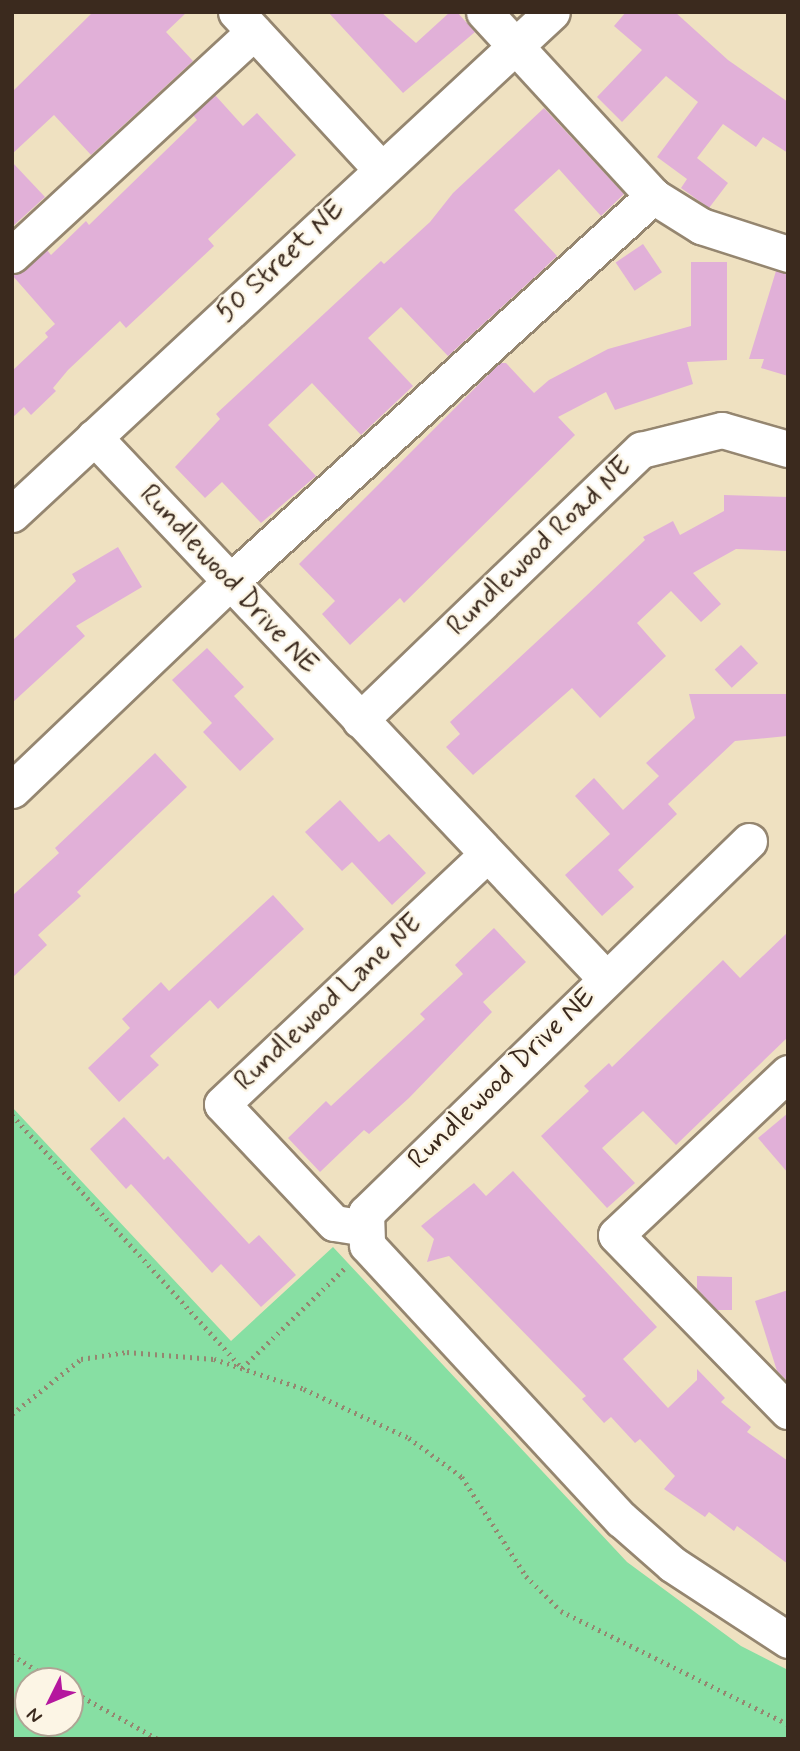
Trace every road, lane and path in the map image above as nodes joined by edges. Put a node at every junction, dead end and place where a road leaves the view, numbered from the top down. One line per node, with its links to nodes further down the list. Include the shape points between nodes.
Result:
1 (484, 12): 4 (street)
2 (552, 12): 4 (street, 50 Street NE)
3 (245, 22): 5 (street); 8 (street)
4 (516, 46): 5 (street, 50 Street NE); 6 (street)
5 (380, 168): 9 (street, 50 Street NE)
6 (653, 196): 7 (street, via 701,226); 12 (street)
7 (788, 254)
8 (12, 255)
9 (94, 437): 11 (street, 50 Street NE); 12 (street, Rundlewood Drive NE)
10 (788, 449): 13 (street, Rundlewood Road NE, via 722,430 641,450)
11 (12, 514)
12 (230, 582): 13 (street, Rundlewood Drive NE); 14 (street)
13 (360, 720): 16 (street, Rundlewood Drive NE)
14 (12, 790)
15 (749, 841): 17 (street)
16 (487, 854): 17 (street, Rundlewood Drive NE); 20 (street, Rundlewood Lane NE, via 222,1104 334,1223)
17 (606, 978): 20 (street, Rundlewood Drive NE, via 366,1213)
18 (788, 1073): 22 (street, via 616,1235)
19 (12, 1115): 21 (path)
20 (367, 1237): 21 (path); 24 (street, via 621,1519 672,1564)
21 (242, 1368): 23 (path, via 214,1359 127,1352 81,1359); 28 (path, via 304,1389 409,1438 462,1477 526,1576 561,1611)
22 (788, 1411)
23 (12, 1414)
24 (788, 1640)
25 (12, 1655): 26 (path)
26 (31, 1667)
27 (84, 1698): 29 (path)
28 (788, 1724)
29 (158, 1739)

